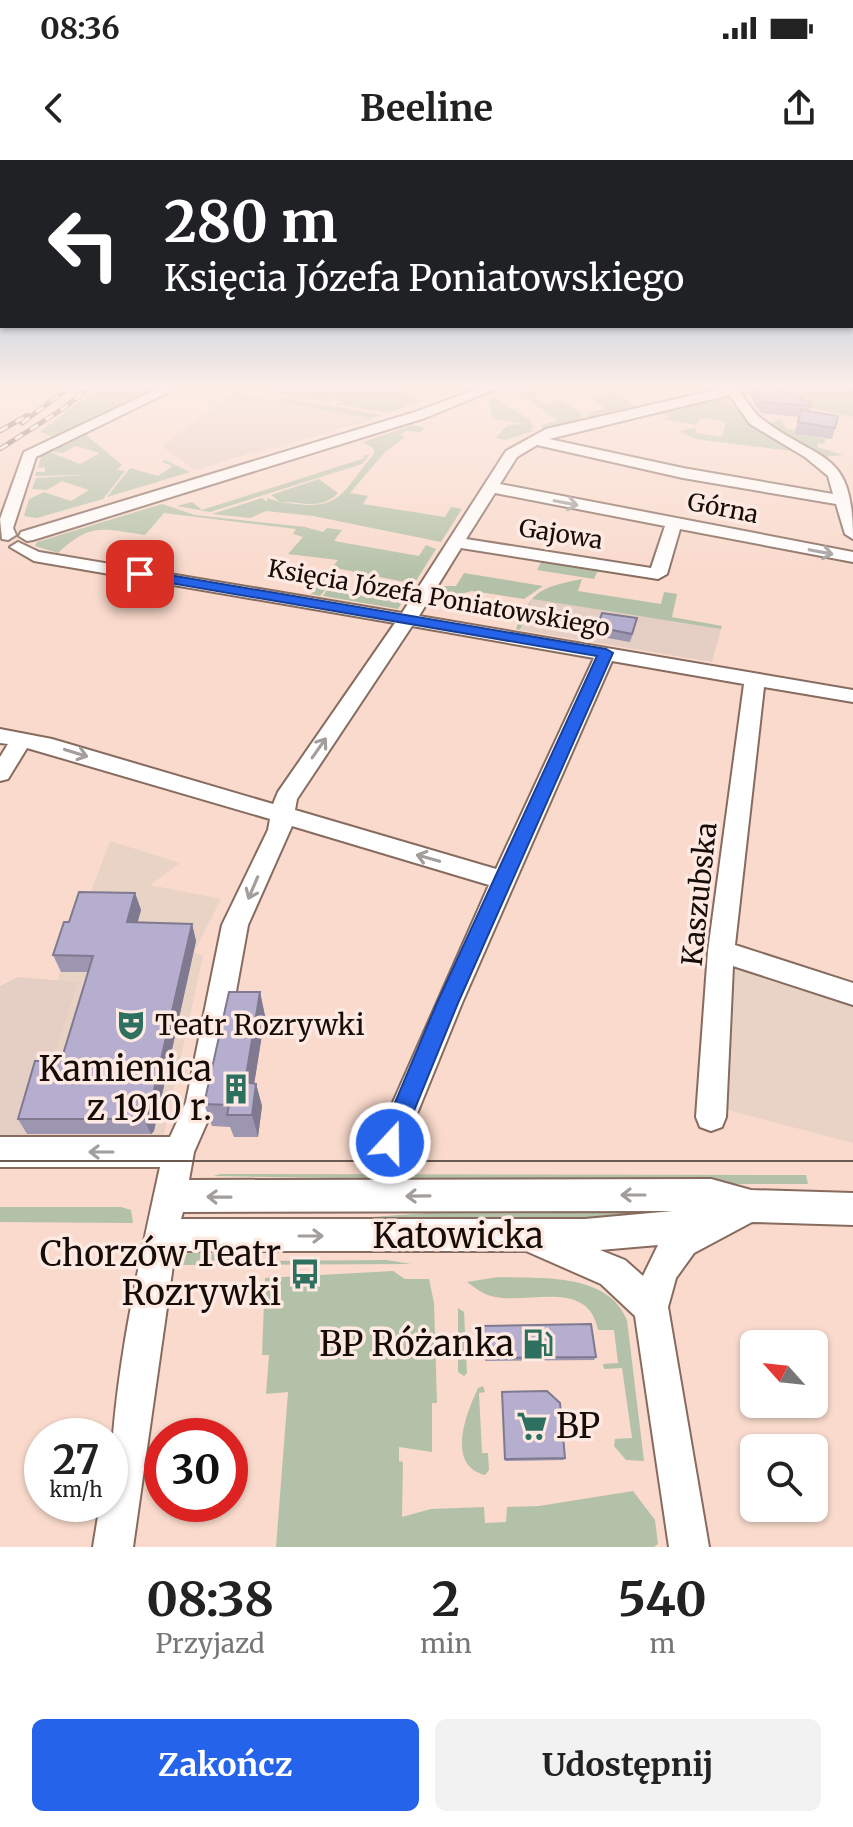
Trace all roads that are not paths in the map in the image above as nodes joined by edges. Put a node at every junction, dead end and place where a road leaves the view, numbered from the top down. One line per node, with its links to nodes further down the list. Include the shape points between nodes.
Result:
1 (40, 450): 13 (street, via 29,455 5,528)
2 (308, 450): 13 (street)
3 (518, 450): 8 (street)
4 (577, 450): 9 (street)
5 (803, 450): 6 (street)
6 (835, 474): 7 (street); 9 (street)
7 (853, 476)
8 (490, 487): 10 (street, Górna, one-way to 10); 12 (street)
9 (843, 500): 11 (street)
10 (674, 523): 12 (street, Gajowa, via 658,574); 14 (street, Górna, one-way to 14)
11 (853, 534)
12 (456, 542): 15 (street)
13 (8, 543): 15 (street, Księcia Józefa Poniatowskiego, via 34,556)
14 (853, 557)
15 (407, 619): 16 (street, Księcia Józefa Poniatowskiego); 21 (street, one-way to 15, via 286,798)
16 (606, 653): 17 (street, Księcia Józefa Poniatowskiego); 22 (street)
17 (755, 679): 18 (street, Księcia Józefa Poniatowskiego); 23 (street, Kaszubska)
18 (853, 696)
19 (11, 738): 20 (street); 21 (street, one-way to 21)
20 (0, 774)
21 (284, 816): 22 (street, one-way to 21); 28 (street, one-way to 28, via 233,930 201,1102)
22 (503, 880): 26 (street)
23 (721, 951): 24 (street); 25 (street, Kaszubska)
24 (853, 994)
25 (711, 1117)
26 (390, 1143)
27 (0, 1152): 28 (street, one-way to 27)
28 (179, 1152): 29 (street)
29 (171, 1196): 30 (street, Katowicka, one-way to 29, via 711,1195); 33 (street)
30 (751, 1206): 31 (street, Katowicka); 32 (street, Katowicka)
31 (853, 1209)
32 (714, 1223): 34 (street, Katowicka); 35 (street, via 692,1232 667,1257)
33 (161, 1235): 34 (street, Katowicka, one-way to 34); 36 (street)
34 (525, 1236): 35 (street, via 613,1272)
35 (651, 1307): 37 (street)
36 (113, 1547)
37 (689, 1547)

